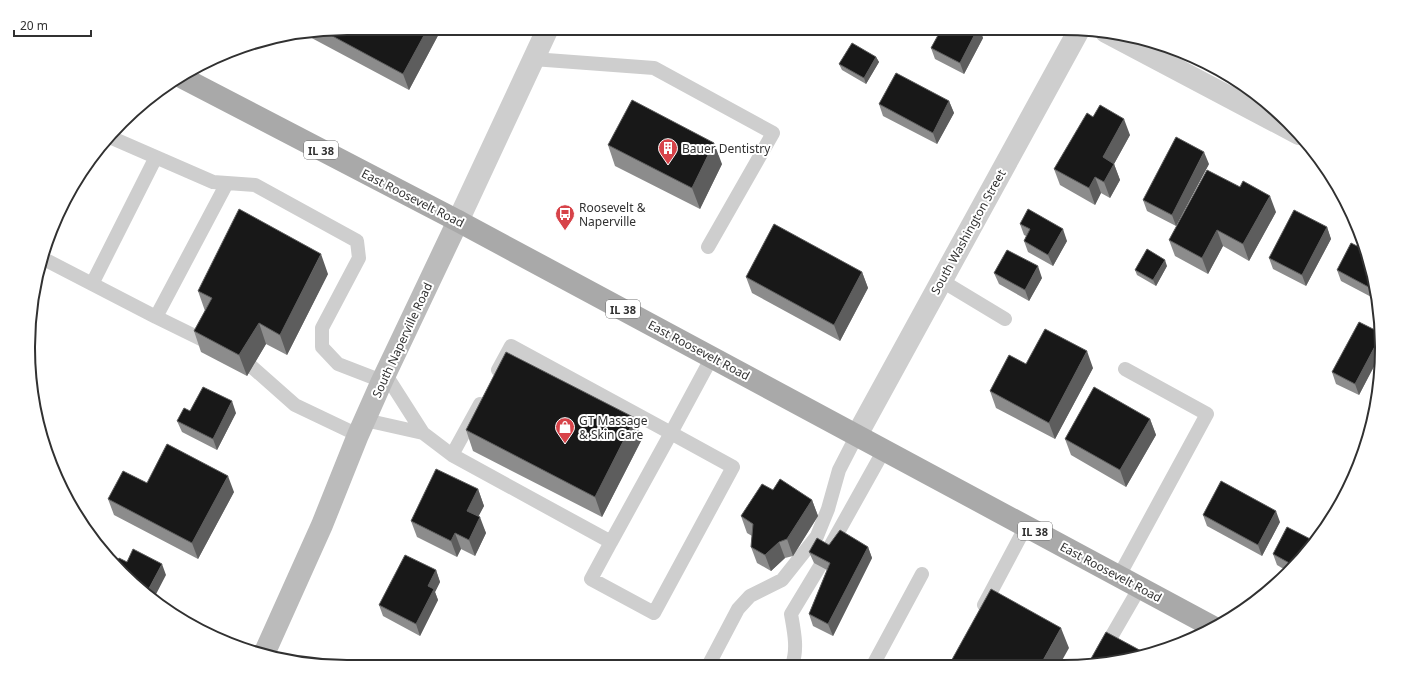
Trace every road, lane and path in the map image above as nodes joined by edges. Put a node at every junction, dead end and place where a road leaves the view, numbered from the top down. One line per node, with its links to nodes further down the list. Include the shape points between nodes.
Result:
1 (545, 35): 4 (street, South Naperville Road)
2 (1076, 36): 13 (street, South Washington Street)
3 (1123, 41): 6 (street)
4 (533, 59): 10 (street, South Naperville Road); 11 (lane, via 654,68 773,133)
5 (187, 80): 10 (main road, East Roosevelt Road / IL 38)
6 (1280, 124)
7 (115, 139): 8 (lane)
8 (156, 157): 9 (lane, via 213,182); 14 (lane)
9 (227, 183): 15 (lane); 21 (lane, via 255,185 357,241 359,258 322,328 322,347 338,364)
10 (458, 221): 18 (main road, East Roosevelt Road / IL 38); 21 (main road, South Naperville Road)
11 (708, 247)
12 (48, 261): 14 (lane)
13 (942, 280): 16 (lane); 27 (street, South Washington Street)
14 (92, 284): 15 (lane)
15 (156, 317): 17 (lane)
16 (1005, 319)
17 (207, 342)
18 (712, 357): 26 (lane); 27 (main road, East Roosevelt Road / IL 38)
19 (252, 367): 24 (lane, via 295,405)
20 (1125, 369): 35 (lane, via 1207,414)
21 (384, 378): 24 (main road, South Naperville Road); 25 (lane)
22 (493, 380): 26 (lane, via 512,346)
23 (485, 394): 29 (lane)
24 (362, 428): 25 (lane); 39 (main road, South Naperville Road)
25 (423, 433): 29 (lane)
26 (671, 433): 31 (lane); 31 (lane, via 733,467 654,613 591,579)
27 (857, 435): 28 (main road, East Roosevelt Road / IL 38); 41 (lane, via 840,470 817,536 782,580 750,596 738,609)
28 (884, 450): 30 (main road, East Roosevelt Road / IL 38); 32 (lane)
29 (452, 455): 31 (lane)
30 (1026, 526): 35 (main road, East Roosevelt Road / IL 38); 37 (lane)
31 (611, 542)
32 (827, 553)
33 (820, 566): 42 (lane, via 791,614 796,656)
34 (922, 574): 43 (lane)
35 (1119, 576): 36 (main road, East Roosevelt Road / IL 38)
36 (1140, 587): 38 (main road, East Roosevelt Road / IL 38); 40 (lane)
37 (978, 616)
38 (1208, 624)
39 (266, 649)
40 (1099, 657)
41 (711, 660)
42 (794, 660)
43 (876, 660)

